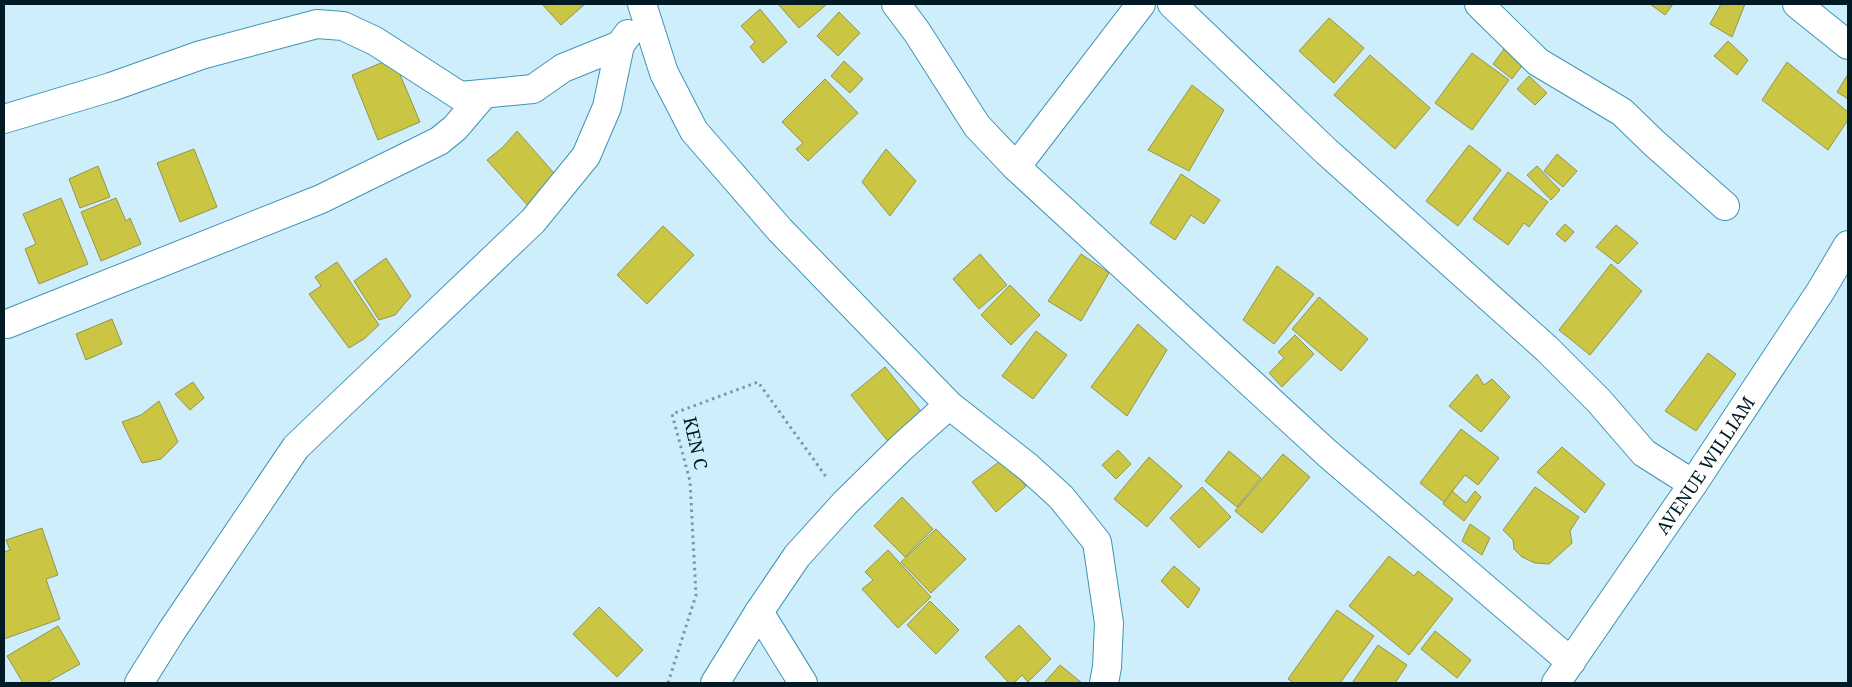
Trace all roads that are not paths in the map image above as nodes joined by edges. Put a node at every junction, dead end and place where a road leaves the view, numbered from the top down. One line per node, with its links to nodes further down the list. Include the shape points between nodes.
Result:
1 (896, 4): 11 (street, via 977,126)
2 (1141, 4): 11 (street)
3 (1172, 4): 16 (street, via 1327,152 1547,350 1599,401 1644,453)
4 (1479, 4): 12 (street, via 1538,62 1622,112)
5 (1797, 4): 8 (street)
6 (643, 6): 7 (street); 15 (street, via 664,73 694,131 780,230)
7 (620, 45): 9 (street, via 563,68 533,89); 19 (street, via 607,107 586,156 533,221 296,447)
8 (1848, 45)
9 (484, 94): 10 (street, via 460,96 375,41 343,26 317,24 200,55); 14 (street, via 455,128 438,141 321,199)
10 (4, 120)
11 (1016, 167): 18 (street)
12 (1725, 206)
13 (1848, 245): 16 (street, AVENUE WILLIAM)
14 (7, 324)
15 (949, 405): 17 (street, via 845,503 798,556); 22 (street, via 1061,497 1097,542 1109,623)
16 (1693, 484): 18 (street, AVENUE WILLIAM)
17 (759, 612): 20 (street); 21 (street)
18 (1564, 672)
19 (139, 683)
20 (715, 683)
21 (803, 683)
22 (1104, 683)

